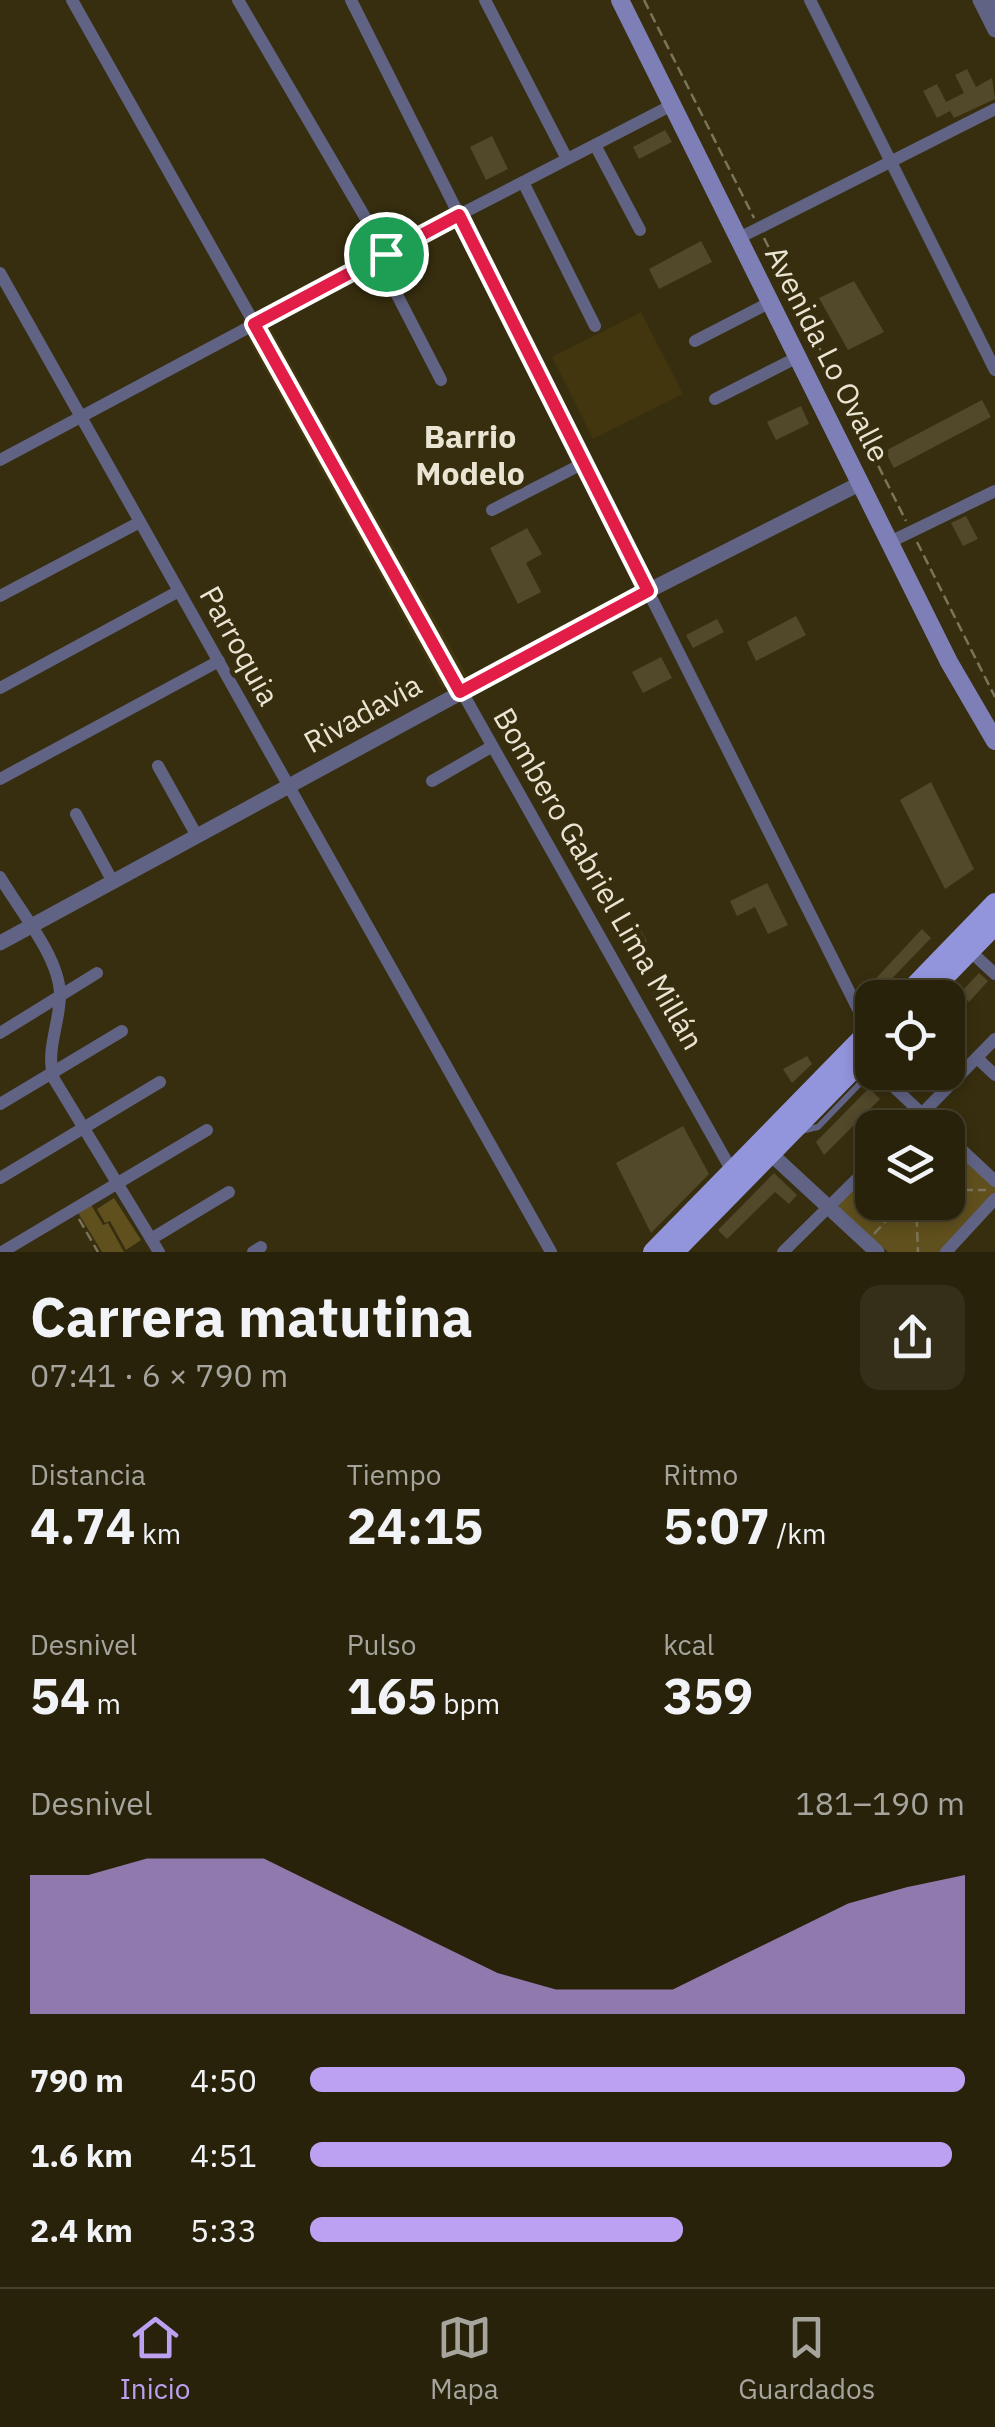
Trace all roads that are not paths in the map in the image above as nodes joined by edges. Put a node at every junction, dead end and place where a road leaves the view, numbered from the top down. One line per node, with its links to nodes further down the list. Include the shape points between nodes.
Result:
1 (72, 0): 21 (street, Bombero Gabriel Lima Millán)
2 (238, 0): 18 (street)
3 (351, 0): 15 (street)
4 (485, 0): 12 (street)
5 (620, 0): 9 (main road, Avenida Lo Ovalle)
6 (810, 0): 13 (street)
7 (980, 0): 8 (street)
8 (995, 30)
9 (672, 105): 11 (street); 17 (main road, Avenida Lo Ovalle)
10 (995, 109): 13 (street)
11 (595, 145): 12 (street); 16 (street)
12 (567, 160): 14 (street)
13 (891, 162): 17 (street); 25 (street)
14 (523, 182): 15 (street); 22 (street)
15 (459, 215): 18 (street); 30 (street)
16 (640, 230)
17 (738, 238): 20 (main road, Avenida Lo Ovalle)
18 (382, 256): 21 (street); 26 (street)
19 (1, 278): 28 (street, Parroquia)
20 (771, 302): 23 (street); 24 (main road, Avenida Lo Ovalle)
21 (254, 324): 28 (street); 41 (street, Bombero Gabriel Lima Millán)
22 (594, 326)
23 (696, 341)
24 (798, 357): 27 (street); 31 (main road, Avenida Lo Ovalle)
25 (995, 370)
26 (440, 380)
27 (715, 399)
28 (81, 416): 29 (street); 34 (street, Parroquia)
29 (0, 460)
30 (584, 463): 33 (street); 36 (street)
31 (861, 483): 35 (main road, Avenida Lo Ovalle); 36 (street, Rivadavia)
32 (995, 490): 35 (street)
33 (492, 510)
34 (140, 522): 37 (street, Parroquia); 38 (street)
35 (890, 542): 42 (main road, Avenida Lo Ovalle)
36 (648, 591): 41 (street, Rivadavia); 62 (street)
37 (180, 592): 39 (street, Parroquia); 40 (street)
38 (0, 596)
39 (219, 662): 45 (street); 47 (street, Parroquia)
40 (0, 688)
41 (460, 692): 43 (street, Bombero Gabriel Lima Millán); 47 (street, Rivadavia)
42 (993, 736)
43 (491, 746): 46 (street); 80 (street, Bombero Gabriel Lima Millán)
44 (158, 766): 49 (street)
45 (0, 779)
46 (432, 781)
47 (289, 786): 49 (street, Rivadavia); 92 (street, Parroquia)
48 (76, 814): 51 (street)
49 (197, 836): 51 (street, Rivadavia)
50 (0, 877): 54 (street)
51 (113, 882): 54 (street, Rivadavia)
52 (995, 904): 59 (main road)
53 (995, 925): 56 (main road)
54 (30, 926): 55 (street, Rivadavia); 61 (street, via 52,961)
55 (0, 942)
56 (970, 951): 58 (street); 60 (main road)
57 (97, 974): 61 (street)
58 (995, 974)
59 (920, 980)
60 (942, 980)
61 (60, 996): 64 (street); 69 (street)
62 (855, 1021)
63 (122, 1031): 69 (street)
64 (0, 1033)
65 (995, 1040): 66 (street)
66 (977, 1058): 70 (street); 75 (street)
67 (855, 1068): 80 (main road)
68 (855, 1070): 79 (main road)
69 (52, 1073): 73 (street); 76 (street)
70 (995, 1075)
71 (160, 1082): 76 (street)
72 (902, 1090): 74 (street)
73 (0, 1104)
74 (919, 1110)
75 (926, 1110)
76 (82, 1127): 81 (street); 84 (street)
77 (208, 1130): 84 (street)
78 (965, 1153): 83 (street)
79 (771, 1154): 80 (street); 87 (street); 90 (main road)
80 (732, 1172): 93 (main road)
81 (0, 1178)
82 (855, 1181): 87 (street)
83 (995, 1181)
84 (117, 1182): 88 (street); 91 (street)
85 (229, 1192): 88 (street)
86 (995, 1199): 95 (street)
87 (828, 1207): 89 (street); 94 (street)
88 (155, 1246)
89 (872, 1247)
90 (684, 1249)
91 (2, 1252)
92 (552, 1252)
93 (653, 1252)
94 (783, 1252)
95 (946, 1252)

